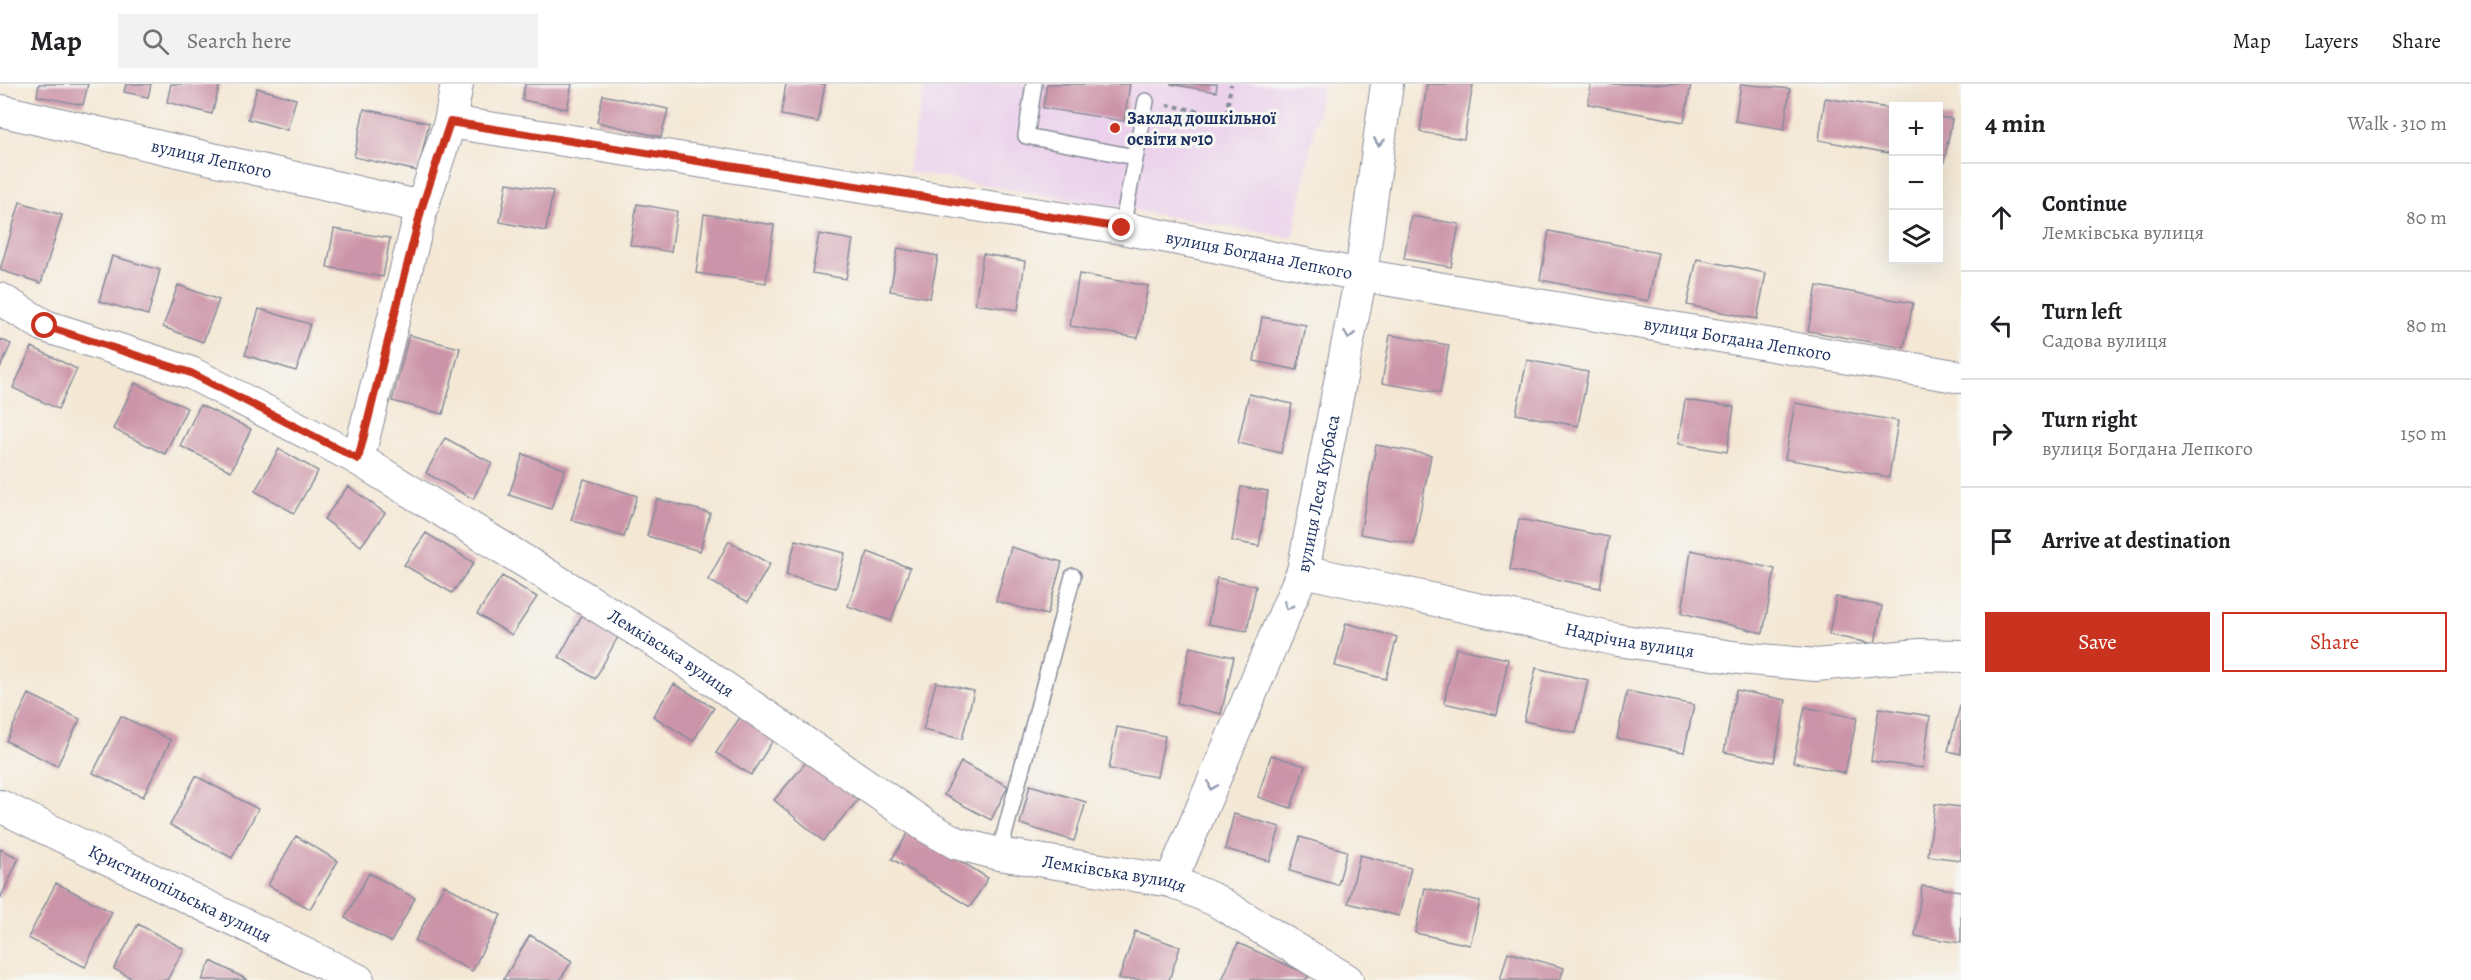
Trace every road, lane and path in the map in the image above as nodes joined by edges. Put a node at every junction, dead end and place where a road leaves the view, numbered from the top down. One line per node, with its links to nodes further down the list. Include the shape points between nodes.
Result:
1 (457, 84): 7 (street)
2 (1034, 84): 8 (lane, via 1026,136)
3 (1231, 84): 5 (path, via 1226,116)
4 (1387, 84): 11 (street, вулиця Леся Курбаса, one-way to 11)
5 (1146, 101): 8 (lane)
6 (3, 105): 9 (street, вулиця Лепкого)
7 (450, 122): 9 (street); 10 (street, вулиця Богдана Лепкого)
8 (1135, 157): 10 (lane)
9 (422, 207): 14 (street)
10 (1122, 228): 11 (street, вулиця Богдана Лепкого)
11 (1361, 274): 13 (street, вулиця Богдана Лепкого); 15 (street, вулиця Леся Курбаса, one-way to 15)
12 (0, 298): 14 (street, Лемківська вулиця, via 45,326 191,373)
13 (1961, 377)
14 (358, 459): 19 (street, Лемківська вулиця, via 671,651 926,826 956,843)
15 (1303, 571): 17 (street, Надрічна вулиця, via 1618,640 1740,658 1816,665 1920,655); 20 (street, вулиця Леся Курбаса, one-way to 20)
16 (1072, 576): 19 (lane)
17 (1961, 656)
18 (0, 806): 21 (street, Кристинопільська вулиця)
19 (999, 854): 20 (street, Лемківська вулиця)
20 (1171, 881): 22 (street, Лемківська вулиця, via 1215,900)
21 (358, 980)
22 (1347, 980)

